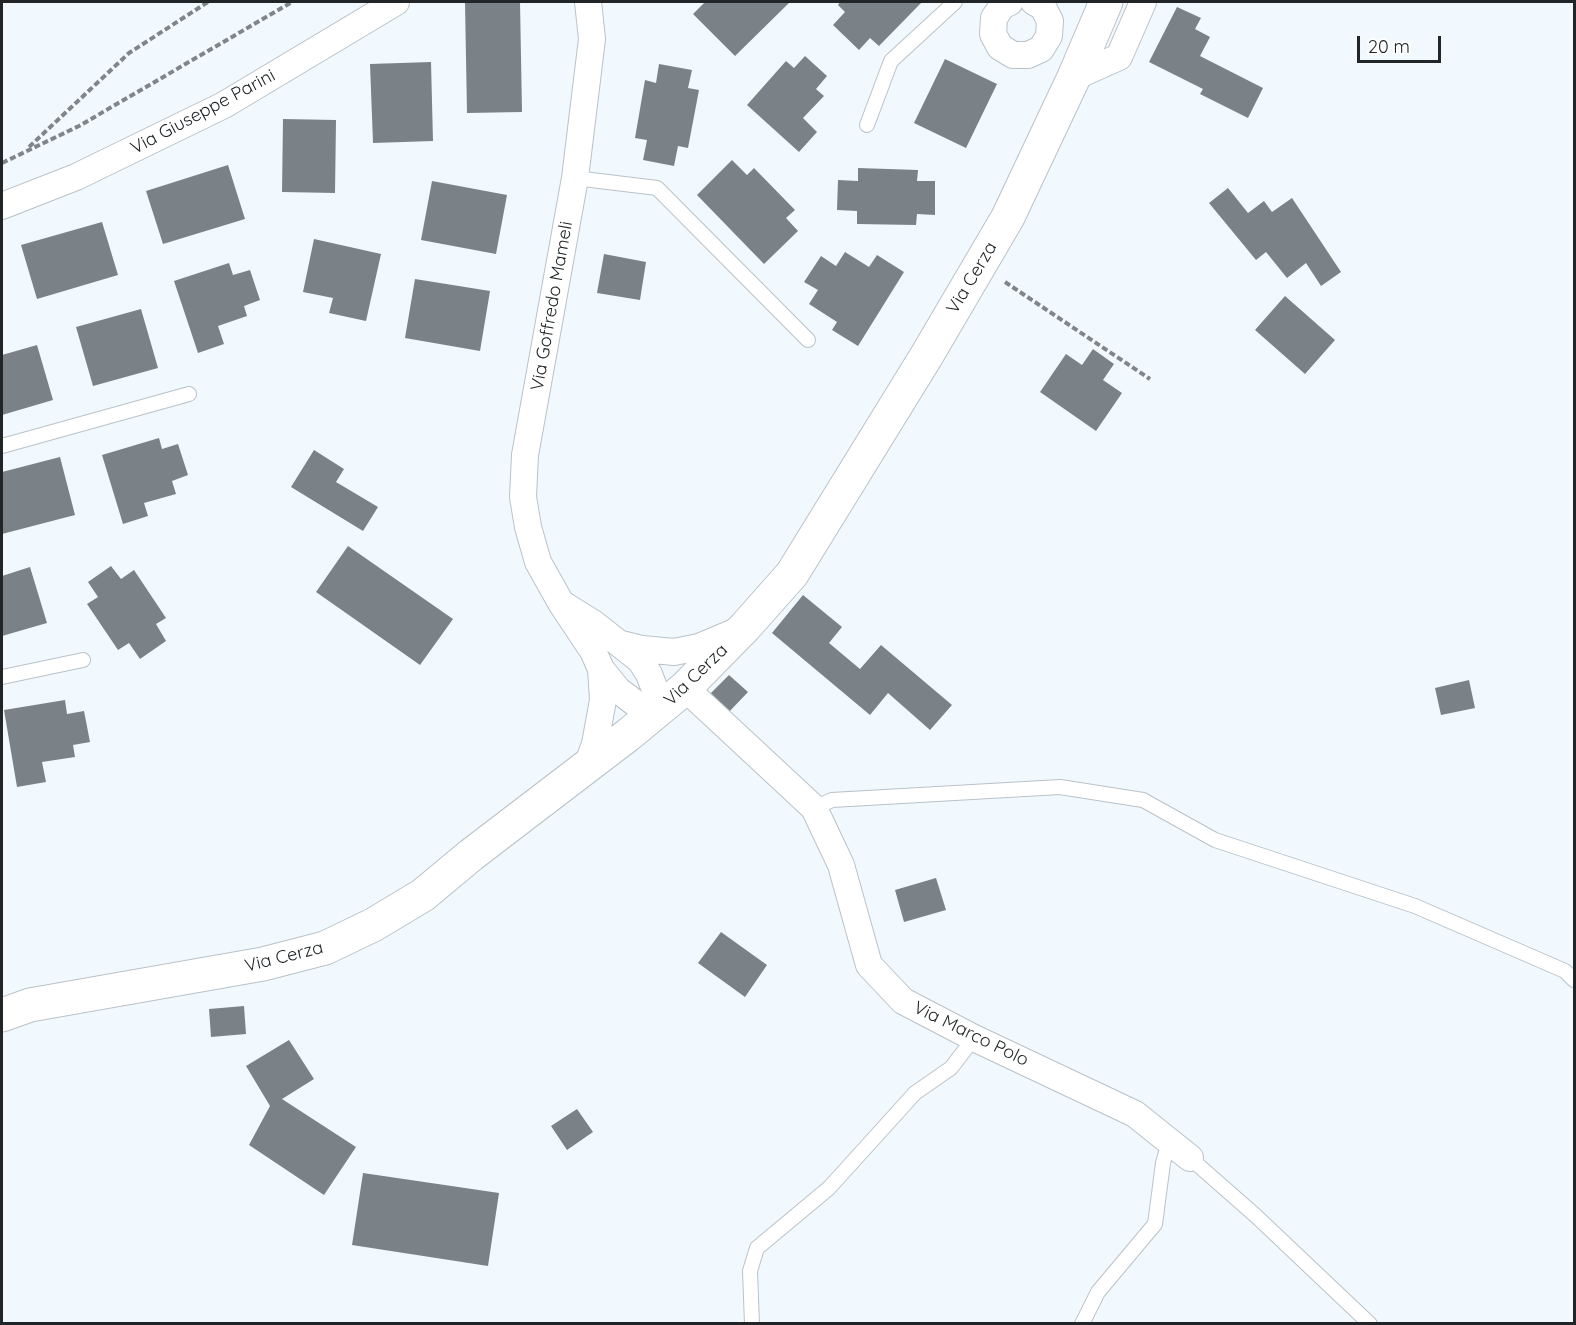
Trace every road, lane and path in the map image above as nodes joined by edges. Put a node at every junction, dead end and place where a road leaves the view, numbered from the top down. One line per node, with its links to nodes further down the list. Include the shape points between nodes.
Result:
1 (208, 2): 12 (path, via 129,53)
2 (292, 2): 12 (path, via 79,126)
3 (396, 2): 15 (street, Via Giuseppe Parini, via 224,105 76,177)
4 (588, 2): 14 (street, Via Goffredo Mameli, via 592,39)
5 (955, 2): 11 (lane, via 891,61)
6 (1034, 2): 9 (street, via 1043,7 1050,21 1049,36 1041,49 1028,56 1013,55 1000,47 993,34 994,18)
7 (1106, 2): 10 (main road, Via Cerza)
8 (1143, 2): 10 (street, via 1119,57)
9 (1003, 3)
10 (1074, 77): 16 (main road, Via Cerza, via 1008,217)
11 (867, 125)
12 (27, 150): 13 (path)
13 (2, 163)
14 (575, 178): 17 (lane, via 657,188); 21 (street, Via Goffredo Mameli, via 525,455 523,497 538,562)
15 (2, 206)
16 (980, 264): 18 (path); 22 (main road, Via Cerza, via 792,574)
17 (808, 340)
18 (1150, 379)
19 (189, 394): 20 (lane)
20 (2, 446)
21 (561, 603): 23 (street); 25 (street, Via Goffredo Mameli)
22 (745, 627): 23 (street, via 699,647 674,652 642,650); 27 (main road, Via Cerza)
23 (618, 643): 28 (street, via 640,660 649,674)
24 (83, 660): 26 (lane)
25 (601, 669): 28 (street, via 618,690 639,706); 29 (street, via 603,700)
26 (2, 678)
27 (685, 688): 28 (main road, Via Cerza); 30 (street, Via Marco Polo)
28 (658, 711): 29 (main road, Via Cerza)
29 (587, 766): 32 (main road, Via Cerza, via 423,896 325,948 263,964 30,1005)
30 (814, 808): 31 (lane, via 832,800 1060,787 1143,800 1215,840 1415,906 1565,971); 33 (street, Via Marco Polo, via 841,865 869,965 903,1001)
31 (1575, 980)
32 (2, 1015)
33 (974, 1038): 34 (street, Via Marco Polo, via 1135,1114); 36 (lane, via 951,1068 915,1093 829,1188 758,1248 750,1271)
34 (1169, 1141): 35 (street, Via Marco Polo); 37 (lane, via 1162,1163 1155,1224 1098,1292)
35 (1190, 1158): 38 (lane)
36 (752, 1323)
37 (1082, 1323)
38 (1370, 1323)

